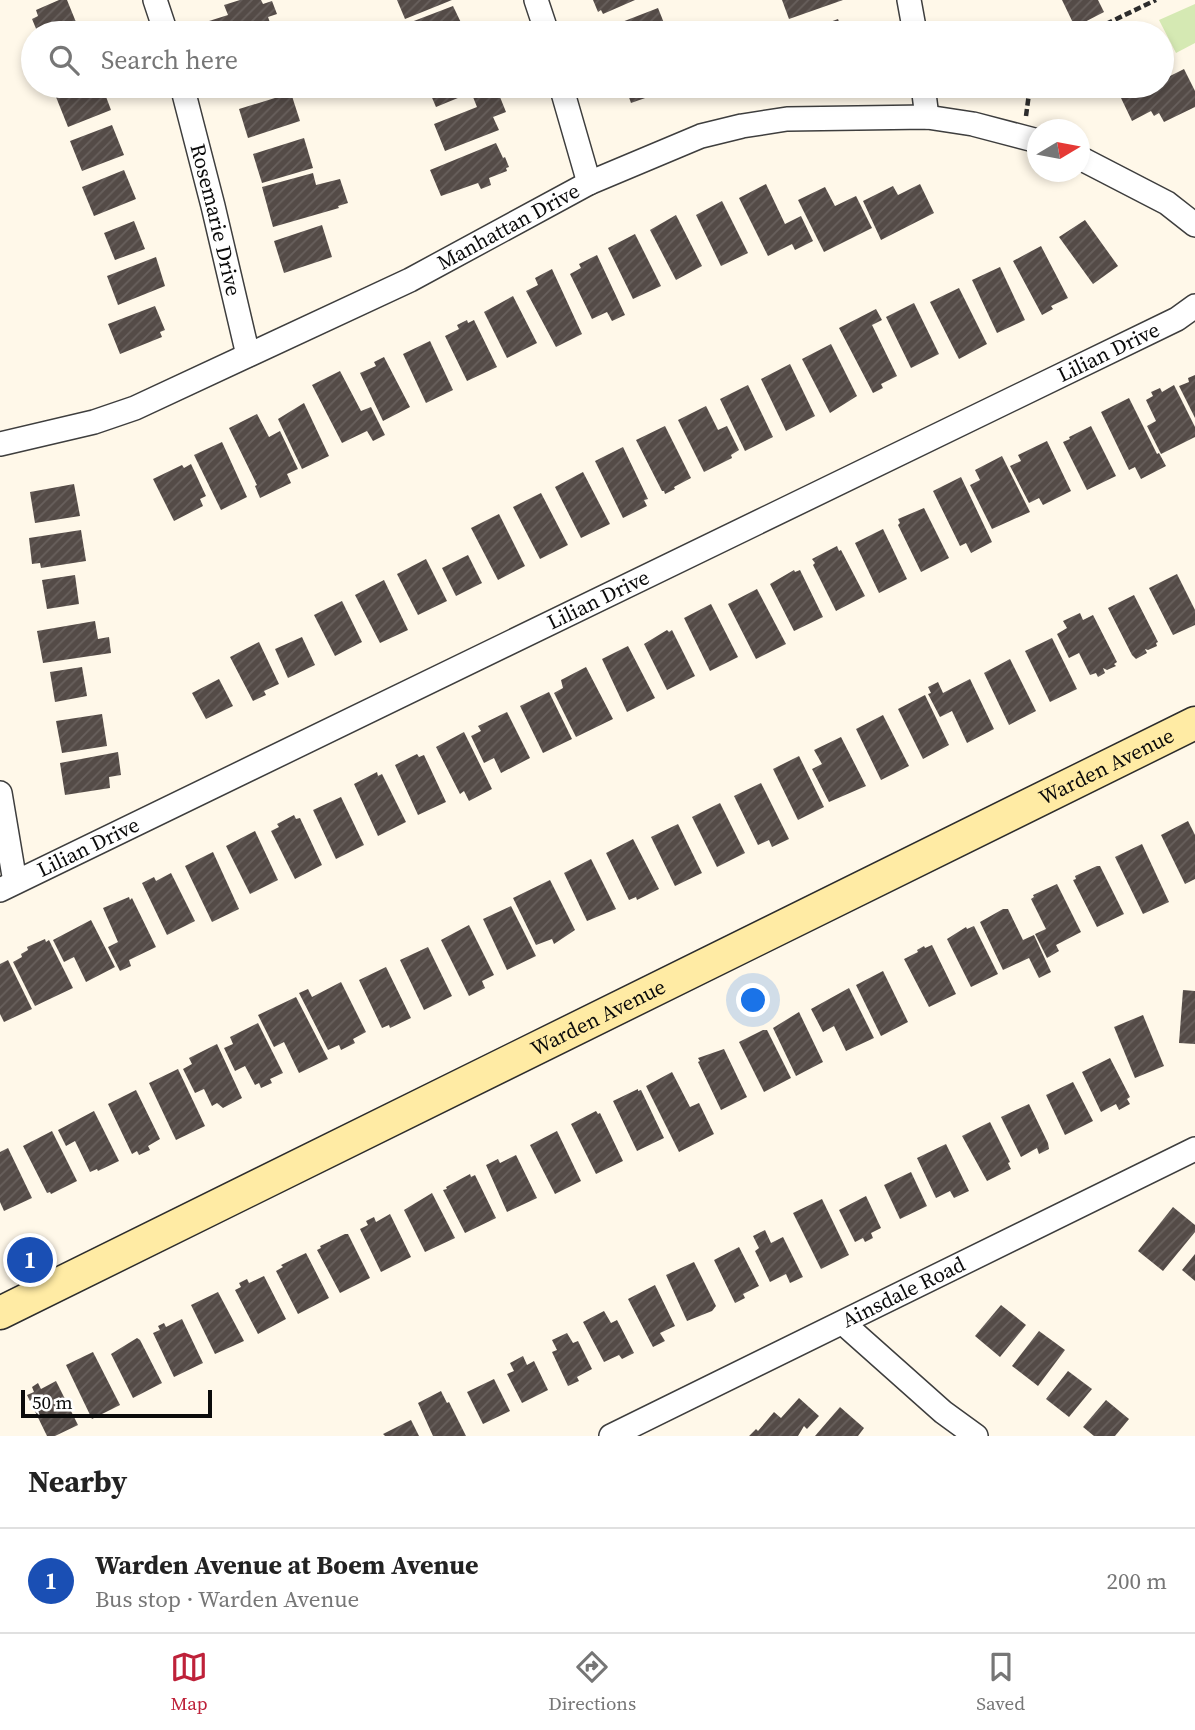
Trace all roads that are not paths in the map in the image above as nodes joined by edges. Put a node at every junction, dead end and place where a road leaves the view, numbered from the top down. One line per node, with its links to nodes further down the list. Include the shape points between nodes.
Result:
1 (155, 0): 4 (street)
2 (536, 0): 5 (street)
3 (909, 0): 6 (street)
4 (162, 21)
5 (543, 21)
6 (913, 21)
7 (185, 98): 16 (street, Rosemarie Drive)
8 (564, 98): 13 (street)
9 (925, 98): 10 (street)
10 (927, 117): 11 (street, Manhattan Drive); 13 (street, Manhattan Drive, via 788,119 742,126 701,136)
11 (1027, 138)
12 (1090, 163): 14 (street, via 1167,203)
13 (589, 183): 16 (street, Manhattan Drive, via 410,279)
14 (1195, 225)
15 (1195, 306): 20 (street, Lilian Drive, via 1177,319)
16 (248, 355): 17 (street, Manhattan Drive, via 135,408)
17 (0, 444)
18 (1195, 723): 22 (main road, Warden Avenue)
19 (0, 793): 20 (street)
20 (8, 886)
21 (1195, 1149): 23 (street, Ainsdale Road)
22 (1, 1310)
23 (843, 1323): 24 (street, Ainsdale Road); 25 (street)
24 (611, 1436)
25 (976, 1436)

